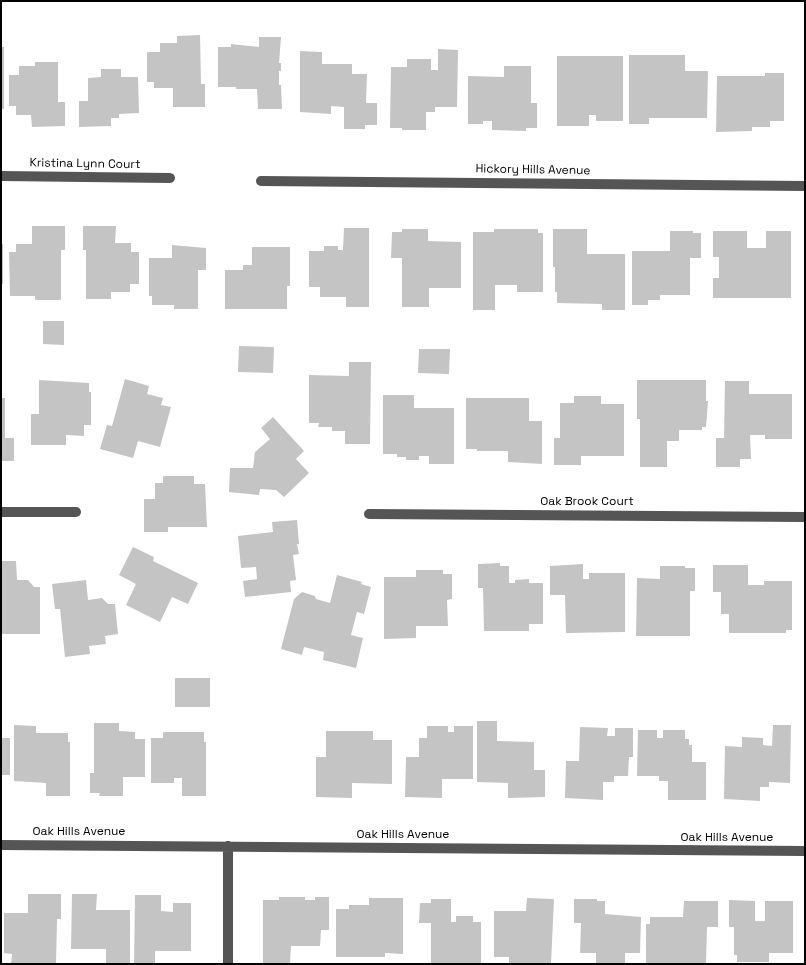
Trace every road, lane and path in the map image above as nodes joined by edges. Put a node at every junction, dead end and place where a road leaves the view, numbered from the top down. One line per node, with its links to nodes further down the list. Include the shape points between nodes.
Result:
1 (1, 176): 2 (street, Kristina Lynn Court)
2 (170, 178)
3 (261, 180): 4 (street, Hickory Hills Avenue)
4 (805, 186)
5 (1, 512): 6 (street)
6 (76, 512)
7 (369, 514): 8 (street, Oak Brook Court)
8 (805, 517)
9 (1, 845): 10 (street, Oak Hills Avenue)
10 (228, 846): 11 (street, Oak Hills Avenue); 12 (street)
11 (805, 851)
12 (228, 964)

